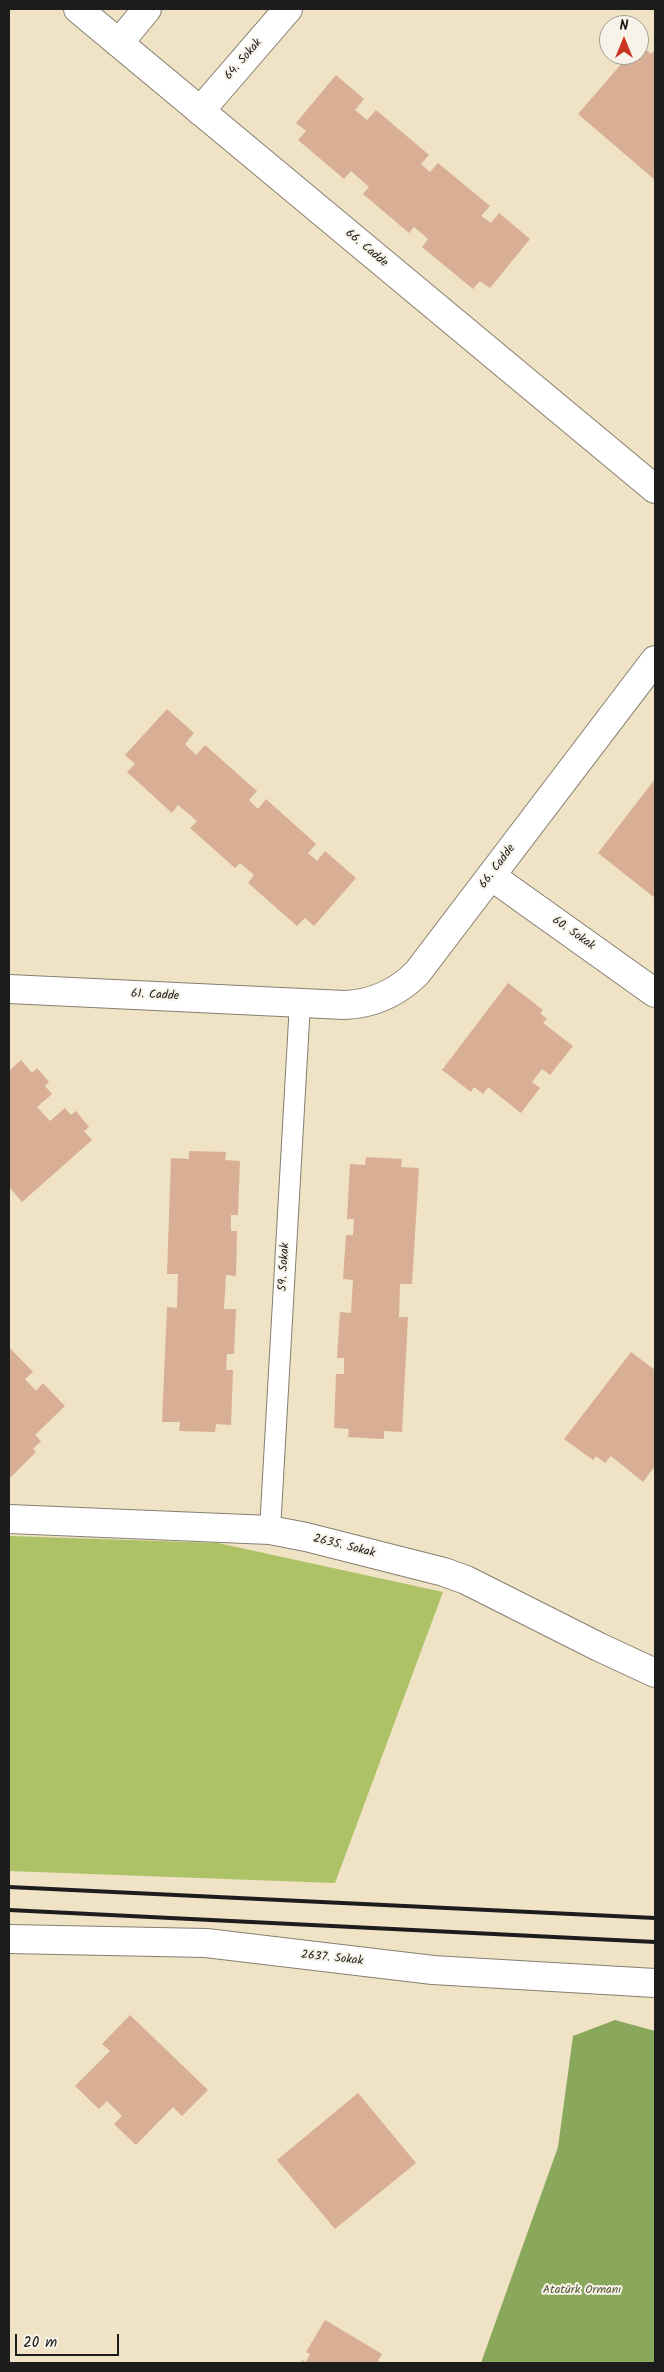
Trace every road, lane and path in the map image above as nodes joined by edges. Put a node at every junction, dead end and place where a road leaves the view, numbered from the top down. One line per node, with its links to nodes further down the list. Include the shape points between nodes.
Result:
1 (78, 9): 4 (street, 66. Cadde)
2 (147, 9): 4 (street)
3 (288, 9): 5 (street, 64. Sokak)
4 (119, 43): 5 (street, 66. Cadde)
5 (200, 111): 6 (street, 66. Cadde)
6 (655, 489)
7 (655, 660): 8 (street, 66. Cadde)
8 (490, 876): 10 (street, 60. Sokak); 11 (street, 66. Cadde, via 417,973 395,991 357,1004)
9 (9, 989): 11 (street, 61. Cadde)
10 (655, 992)
11 (300, 1003): 13 (street, 59. Sokak)
12 (9, 1519): 13 (street, 2635. Sokak)
13 (270, 1530): 14 (street, 2635. Sokak, via 451,1575)
14 (655, 1673)
15 (9, 1940): 16 (street, 2637. Sokak, via 206,1943 433,1970)
16 (655, 1983)

